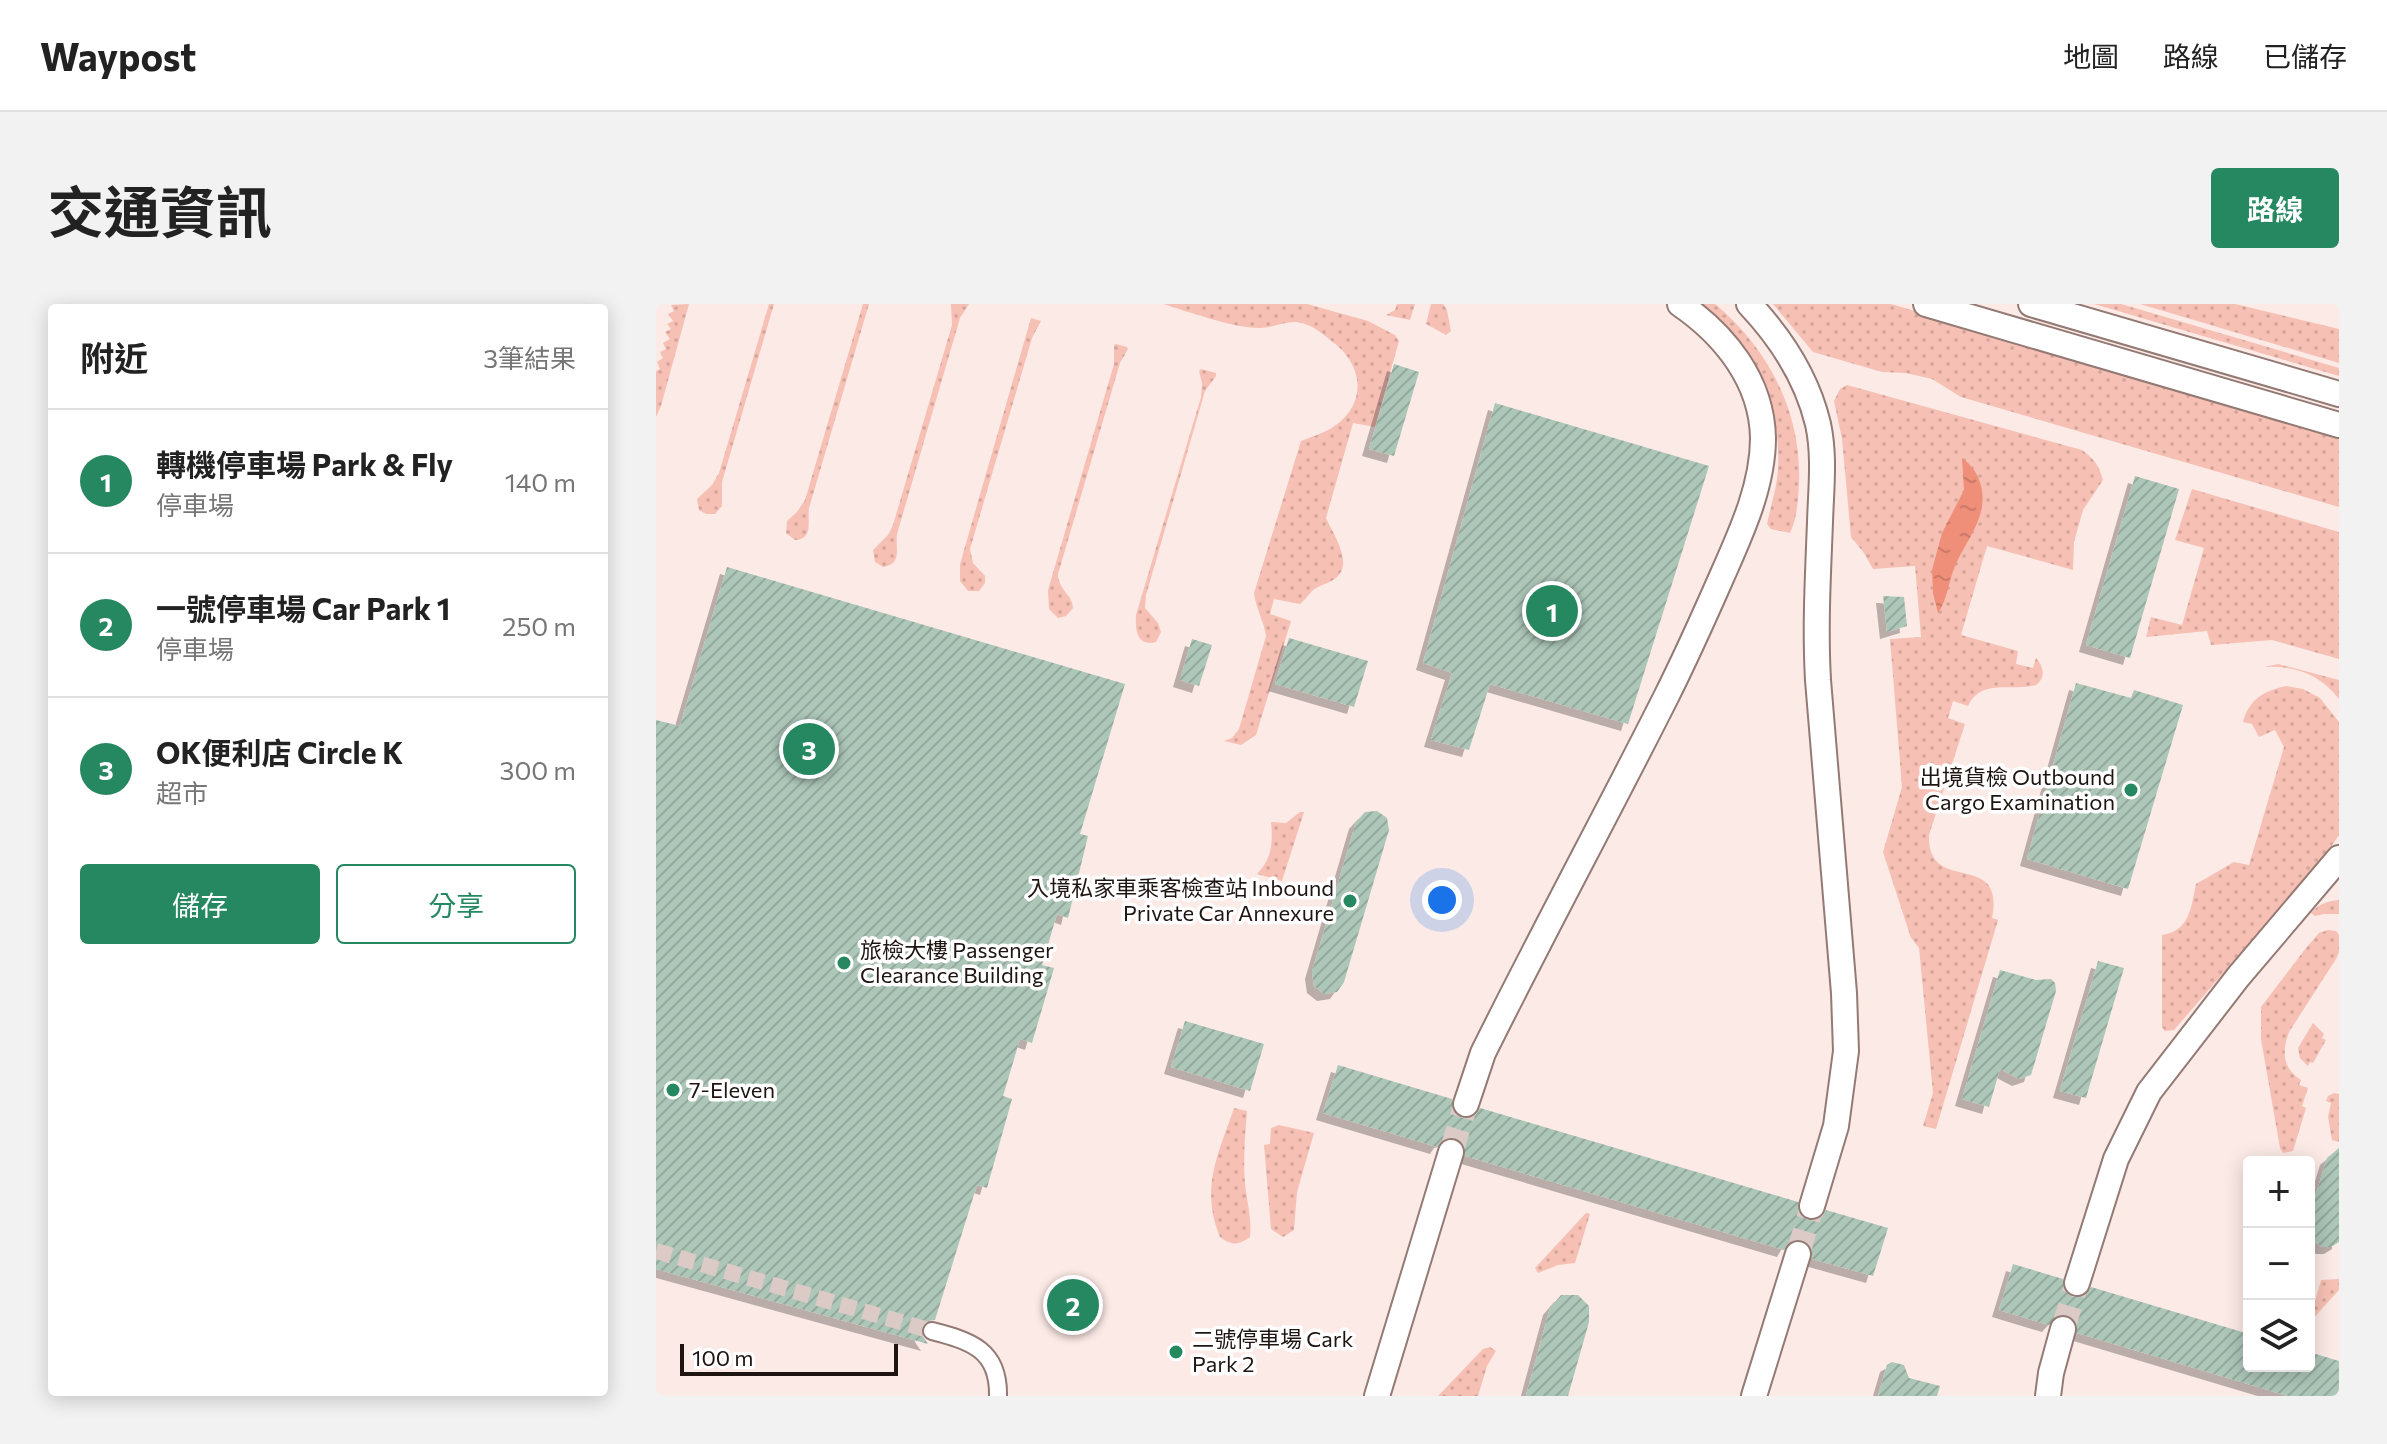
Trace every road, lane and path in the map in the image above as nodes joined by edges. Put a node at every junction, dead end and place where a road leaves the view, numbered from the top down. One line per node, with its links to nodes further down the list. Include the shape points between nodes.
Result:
1 (1680, 304): 8 (highway, via 1716,332 1755,395 1763,437 1755,493 1694,640 1495,1030)
2 (1749, 304): 10 (highway, via 1770,325 1798,370 1821,446 1816,654 1846,1051 1836,1126)
3 (1926, 304): 6 (highway)
4 (2031, 304): 5 (highway)
5 (2339, 394)
6 (2339, 425)
7 (2339, 858): 12 (highway, via 2149,1092 2116,1159)
8 (1466, 1104)
9 (1451, 1152): 16 (highway)
10 (1812, 1206)
11 (1798, 1254): 17 (highway)
12 (2077, 1283)
13 (2063, 1329): 18 (highway)
14 (932, 1331): 15 (street, via 985,1354 996,1372)
15 (998, 1396)
16 (1377, 1396)
17 (1754, 1396)
18 (2048, 1396)

